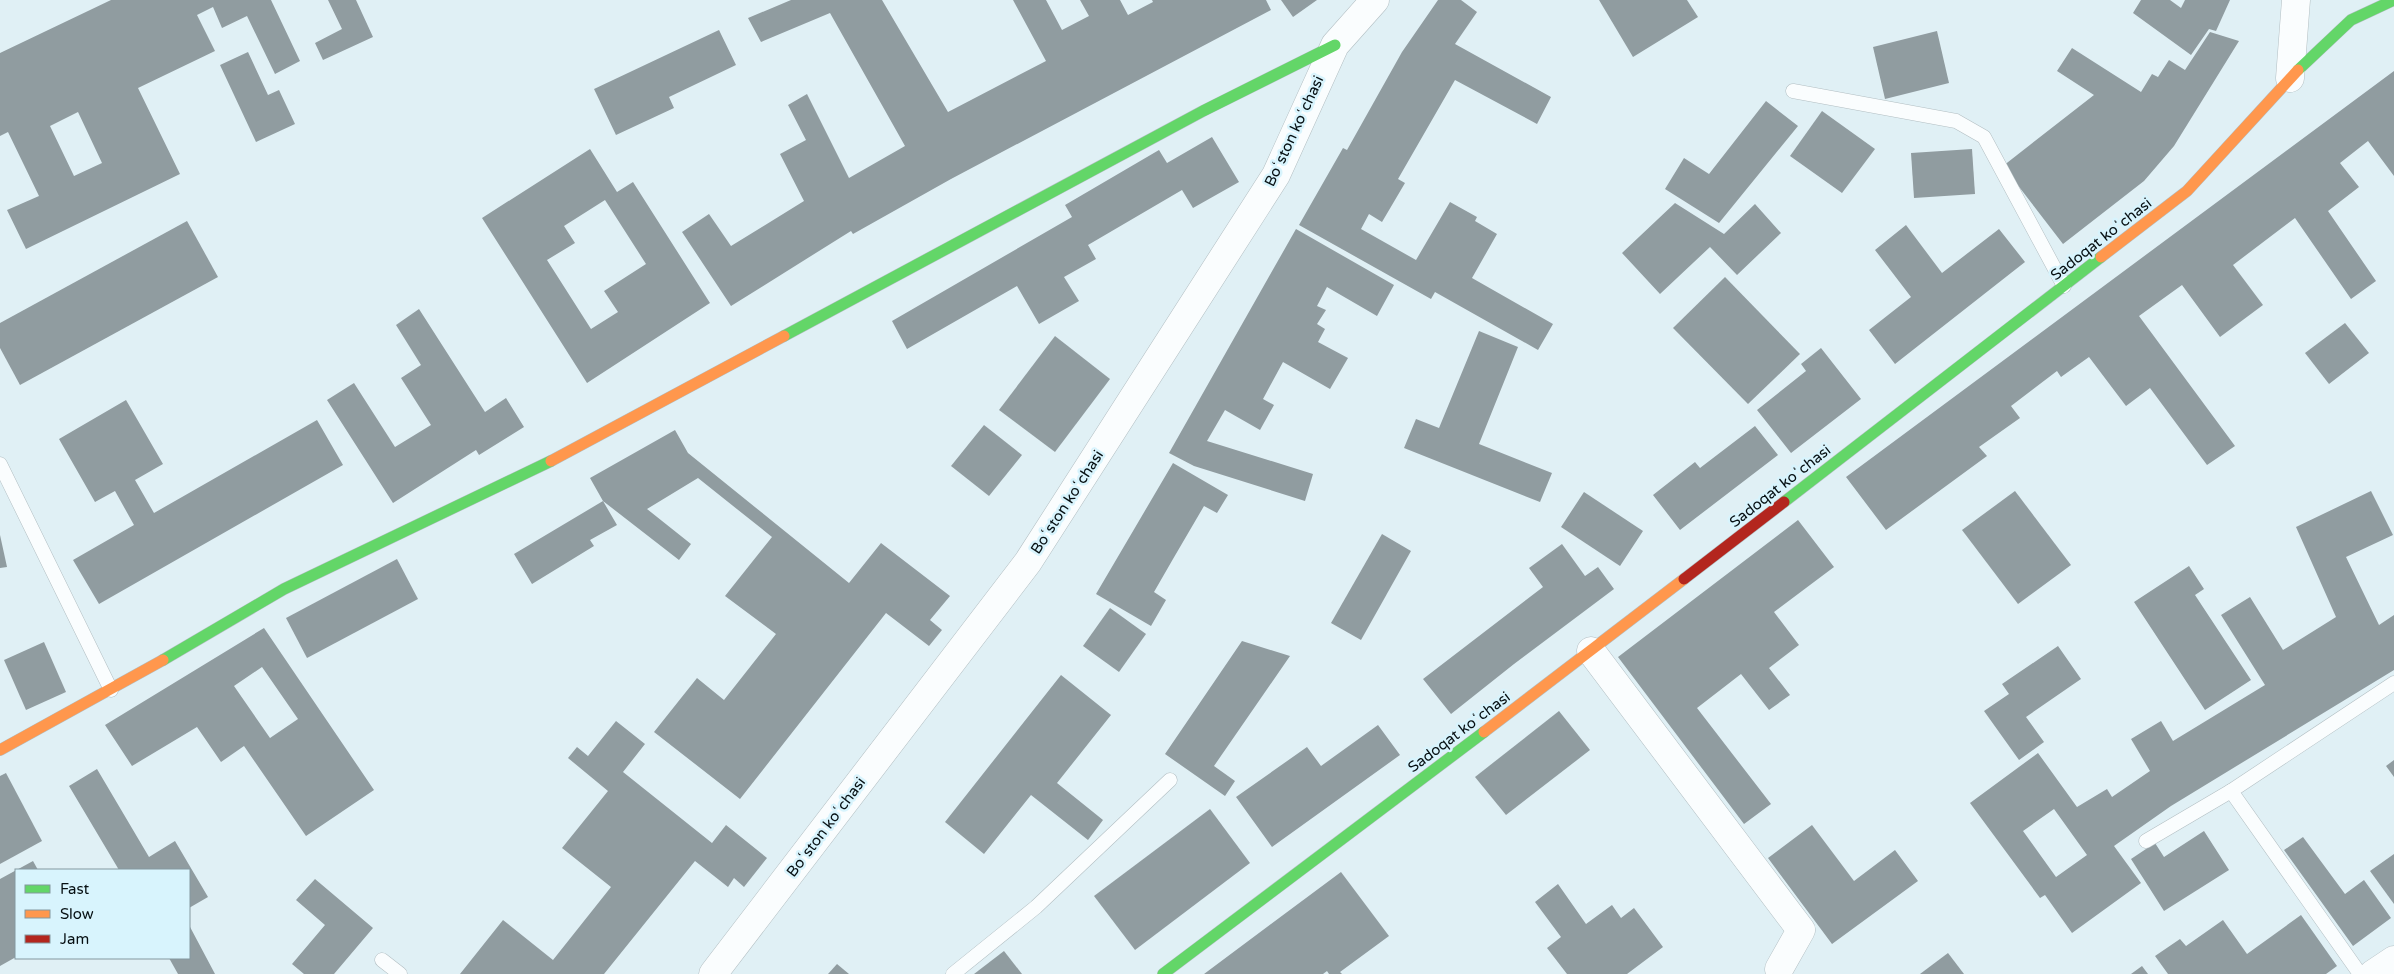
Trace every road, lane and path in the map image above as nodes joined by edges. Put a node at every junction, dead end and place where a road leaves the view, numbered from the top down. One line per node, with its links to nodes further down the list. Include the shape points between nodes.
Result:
1 (1375, 0): 4 (street, Boʻston koʻchasi)
2 (2296, 0): 5 (street)
3 (2394, 0): 5 (street, Sadoqat koʻchasi, via 2352,20)
4 (1335, 44): 11 (street, via 520,477 284,589); 20 (street, Boʻston koʻchasi, via 1276,174 1028,562)
5 (2290, 78): 7 (street, Sadoqat koʻchasi, via 2188,191)
6 (1793, 91): 7 (lane, via 1956,121 1984,137)
7 (2064, 286): 9 (street, Sadoqat koʻchasi)
8 (0, 464): 11 (lane)
9 (1591, 651): 18 (street, via 1800,930); 22 (street, Sadoqat koʻchasi)
10 (2394, 683): 14 (lane)
11 (111, 690): 12 (street)
12 (0, 750)
13 (1170, 780): 21 (lane, via 1036,907)
14 (2231, 791): 15 (lane); 23 (lane)
15 (2146, 841)
16 (382, 960): 19 (lane)
17 (2394, 960): 24 (street)
18 (1778, 972)
19 (400, 974)
20 (713, 974)
21 (954, 974)
22 (1163, 974)
23 (2360, 974)
24 (2374, 974)

